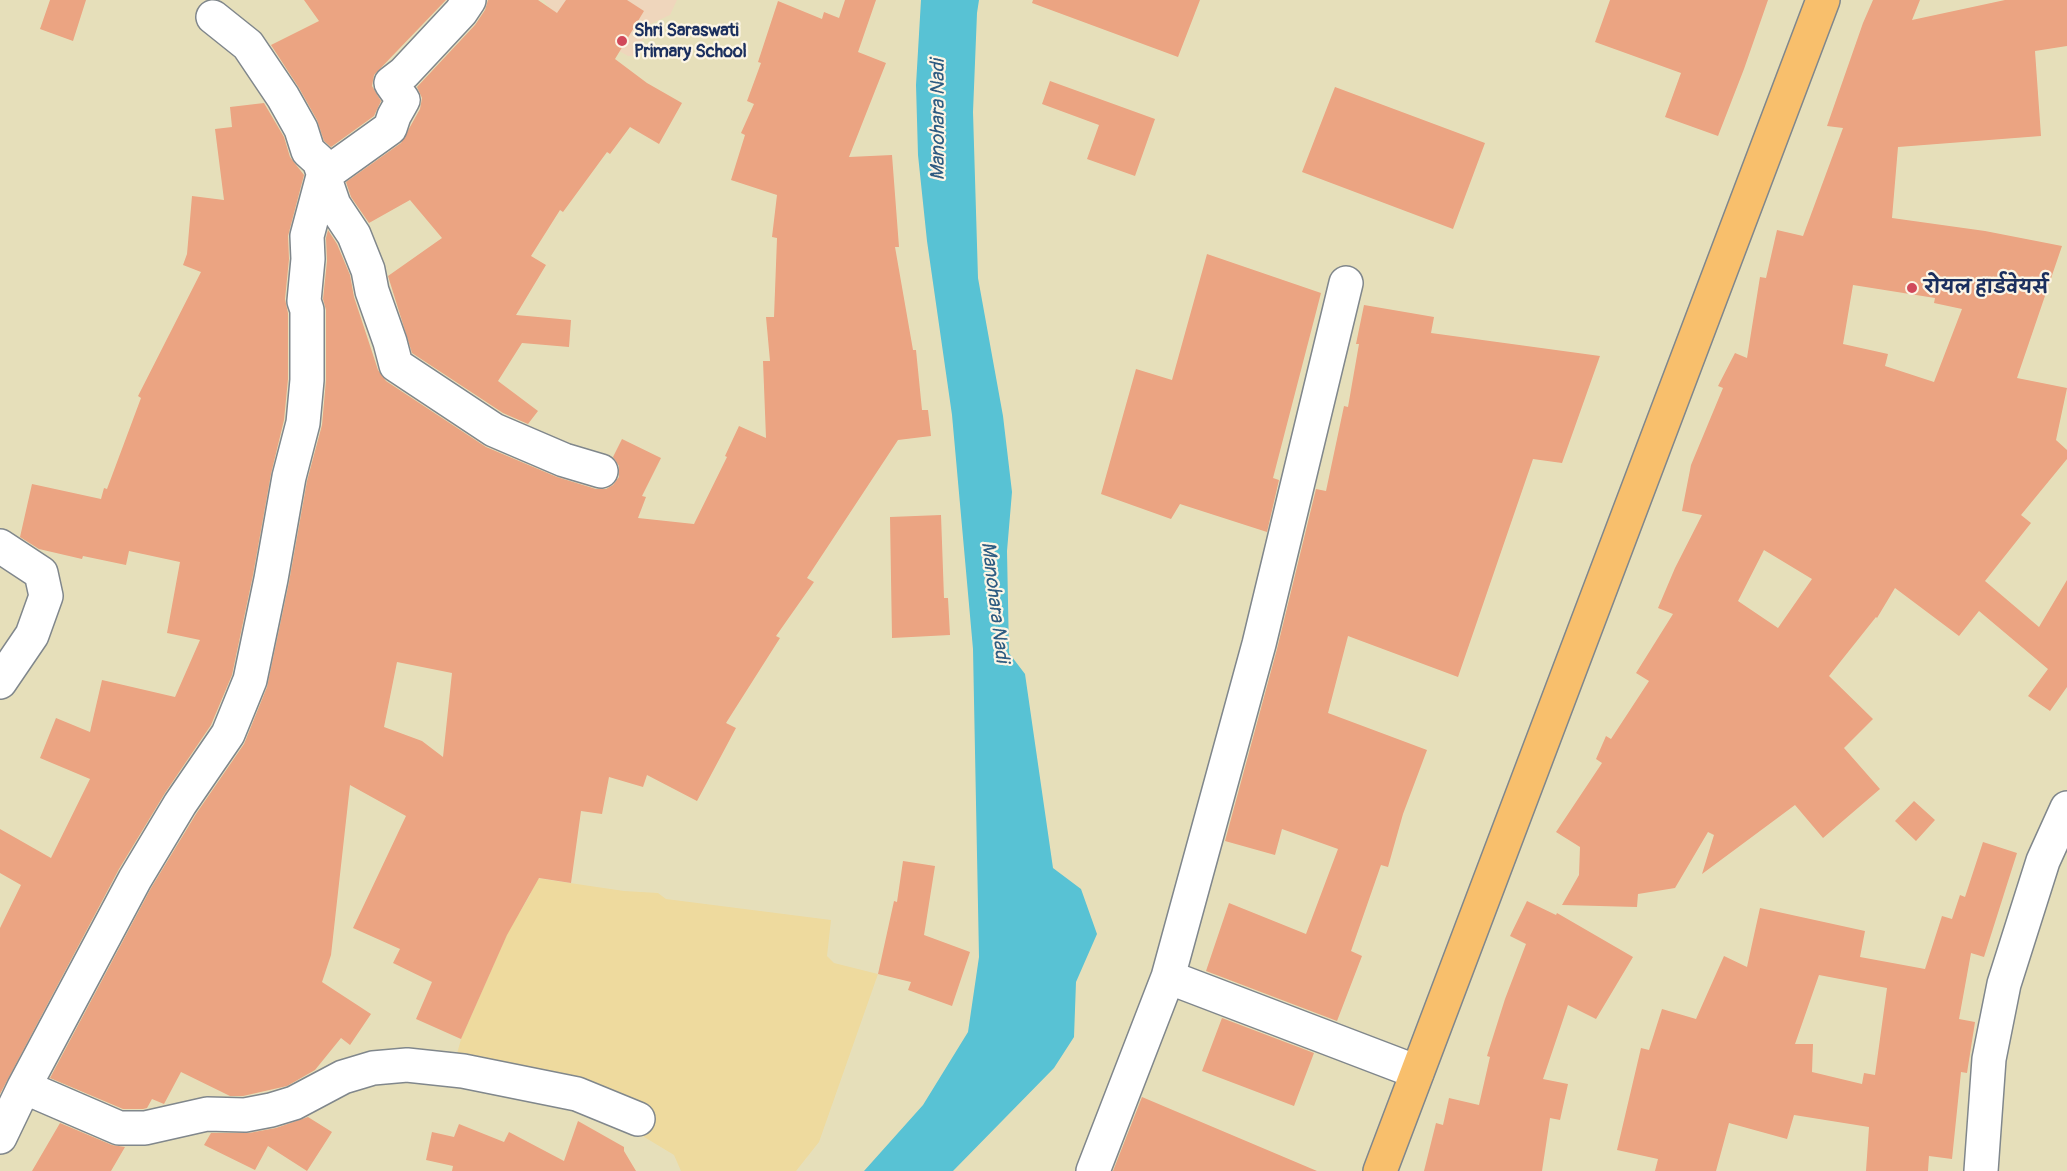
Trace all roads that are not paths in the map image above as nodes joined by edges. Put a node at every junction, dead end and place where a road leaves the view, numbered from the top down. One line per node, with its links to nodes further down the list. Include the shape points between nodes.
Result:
1 (469, 0): 4 (street, via 391,83 403,100 390,128)
2 (1822, 0): 11 (main road)
3 (213, 17): 4 (street, via 248,45 283,97 308,150 319,161)
4 (323, 176): 6 (street, via 334,206 354,235 368,270 396,365 494,430); 12 (street, via 307,236 307,380 303,423 250,680 228,734 135,879)
5 (1346, 283): 10 (street, via 1259,644)
6 (601, 471)
7 (0, 546): 8 (street, via 40,573 46,596 32,635)
8 (0, 682)
9 (2067, 808): 17 (street, via 2043,861 2004,984 1989,1059)
10 (1168, 977): 11 (street); 15 (street)
11 (1417, 1072): 16 (main road)
12 (24, 1087): 13 (street, via 118,1128 145,1128 207,1114 245,1115 272,1110 344,1077 373,1068 407,1065 463,1071 577,1094); 14 (street)
13 (638, 1119)
14 (0, 1137)
15 (1093, 1171)
16 (1380, 1171)
17 (1981, 1171)

